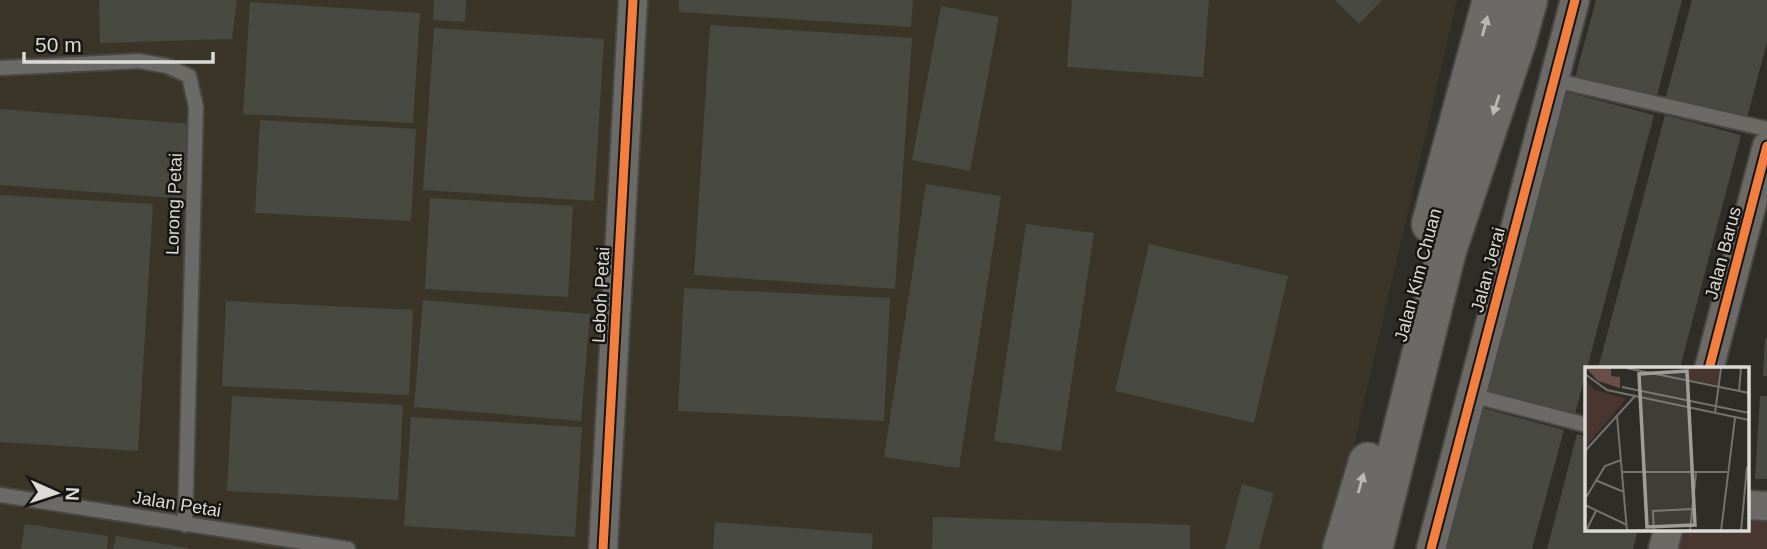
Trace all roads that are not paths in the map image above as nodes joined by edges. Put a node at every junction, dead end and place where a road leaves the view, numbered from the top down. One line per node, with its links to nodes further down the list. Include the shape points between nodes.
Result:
1 (633, 0): 18 (street, Leboh Petai)
2 (1492, 0): 19 (main road, Jalan Kim Chuan, one-way to 2)
3 (1517, 0): 6 (main road)
4 (1528, 0): 6 (main road)
5 (1576, 0): 8 (street, Jalan Jerai)
6 (1517, 40): 20 (main road, one-way to 20, via 1447,250)
7 (0, 68): 15 (lane, Lorong Petai, via 139,61 189,76 196,107)
8 (1554, 80): 9 (lane); 12 (street, Jalan Jerai)
9 (1767, 129)
10 (1767, 146): 11 (street, Jalan Barus)
11 (1710, 367)
12 (1471, 395): 13 (lane); 21 (street, Jalan Jerai)
13 (1585, 424)
14 (0, 495): 15 (lane, Jalan Petai)
15 (185, 525): 17 (lane, Jalan Petai)
16 (1667, 532): 22 (street)
17 (348, 549)
18 (603, 549)
19 (1342, 549)
20 (1373, 549)
21 (1431, 549)
22 (1662, 549)

